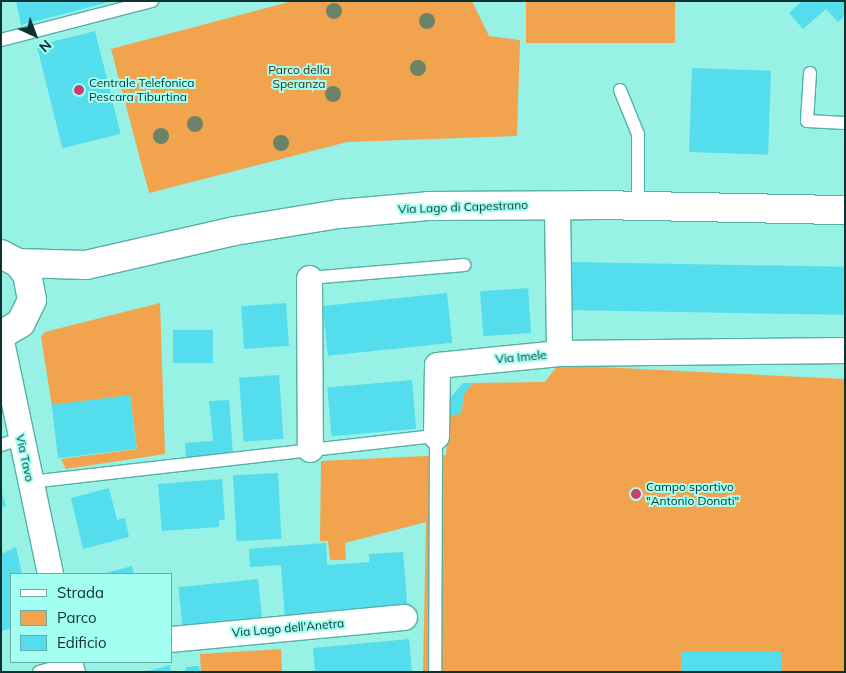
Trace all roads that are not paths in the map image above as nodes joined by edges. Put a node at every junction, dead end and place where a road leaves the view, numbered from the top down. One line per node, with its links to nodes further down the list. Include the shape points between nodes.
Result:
1 (152, 1): 2 (lane)
2 (1, 40)
3 (810, 73): 5 (lane, via 806,121)
4 (620, 90): 7 (lane, via 638,134)
5 (845, 123)
6 (557, 205): 7 (main road, Via Lago di Capestrano); 11 (main road, Via Lago di Capestrano, via 428,206 339,214 235,231); 17 (street, Via Imele)
7 (638, 206): 8 (main road, Via Lago di Capestrano)
8 (845, 210)
9 (10, 258): 11 (main road, Via Lago di Capestrano); 13 (main road, via 32,287)
10 (464, 264): 12 (lane)
11 (86, 265): 13 (main road, Via Lago di Capestrano)
12 (309, 278): 20 (street)
13 (32, 300): 14 (main road, via 21,323)
14 (1, 335)
15 (1, 341): 19 (street, Via Tavo)
16 (845, 350): 17 (street)
17 (558, 354): 18 (street, Via Imele, via 437,365)
18 (436, 436): 20 (lane); 27 (lane)
19 (11, 442): 21 (street, Via Tavo)
20 (310, 449): 21 (lane)
21 (30, 482): 22 (street, Via Tavo)
22 (50, 573)
23 (404, 617): 24 (street, Via Lago dell'Anetra)
24 (172, 639)
25 (70, 665): 26 (lane)
26 (39, 672)
27 (435, 672)

